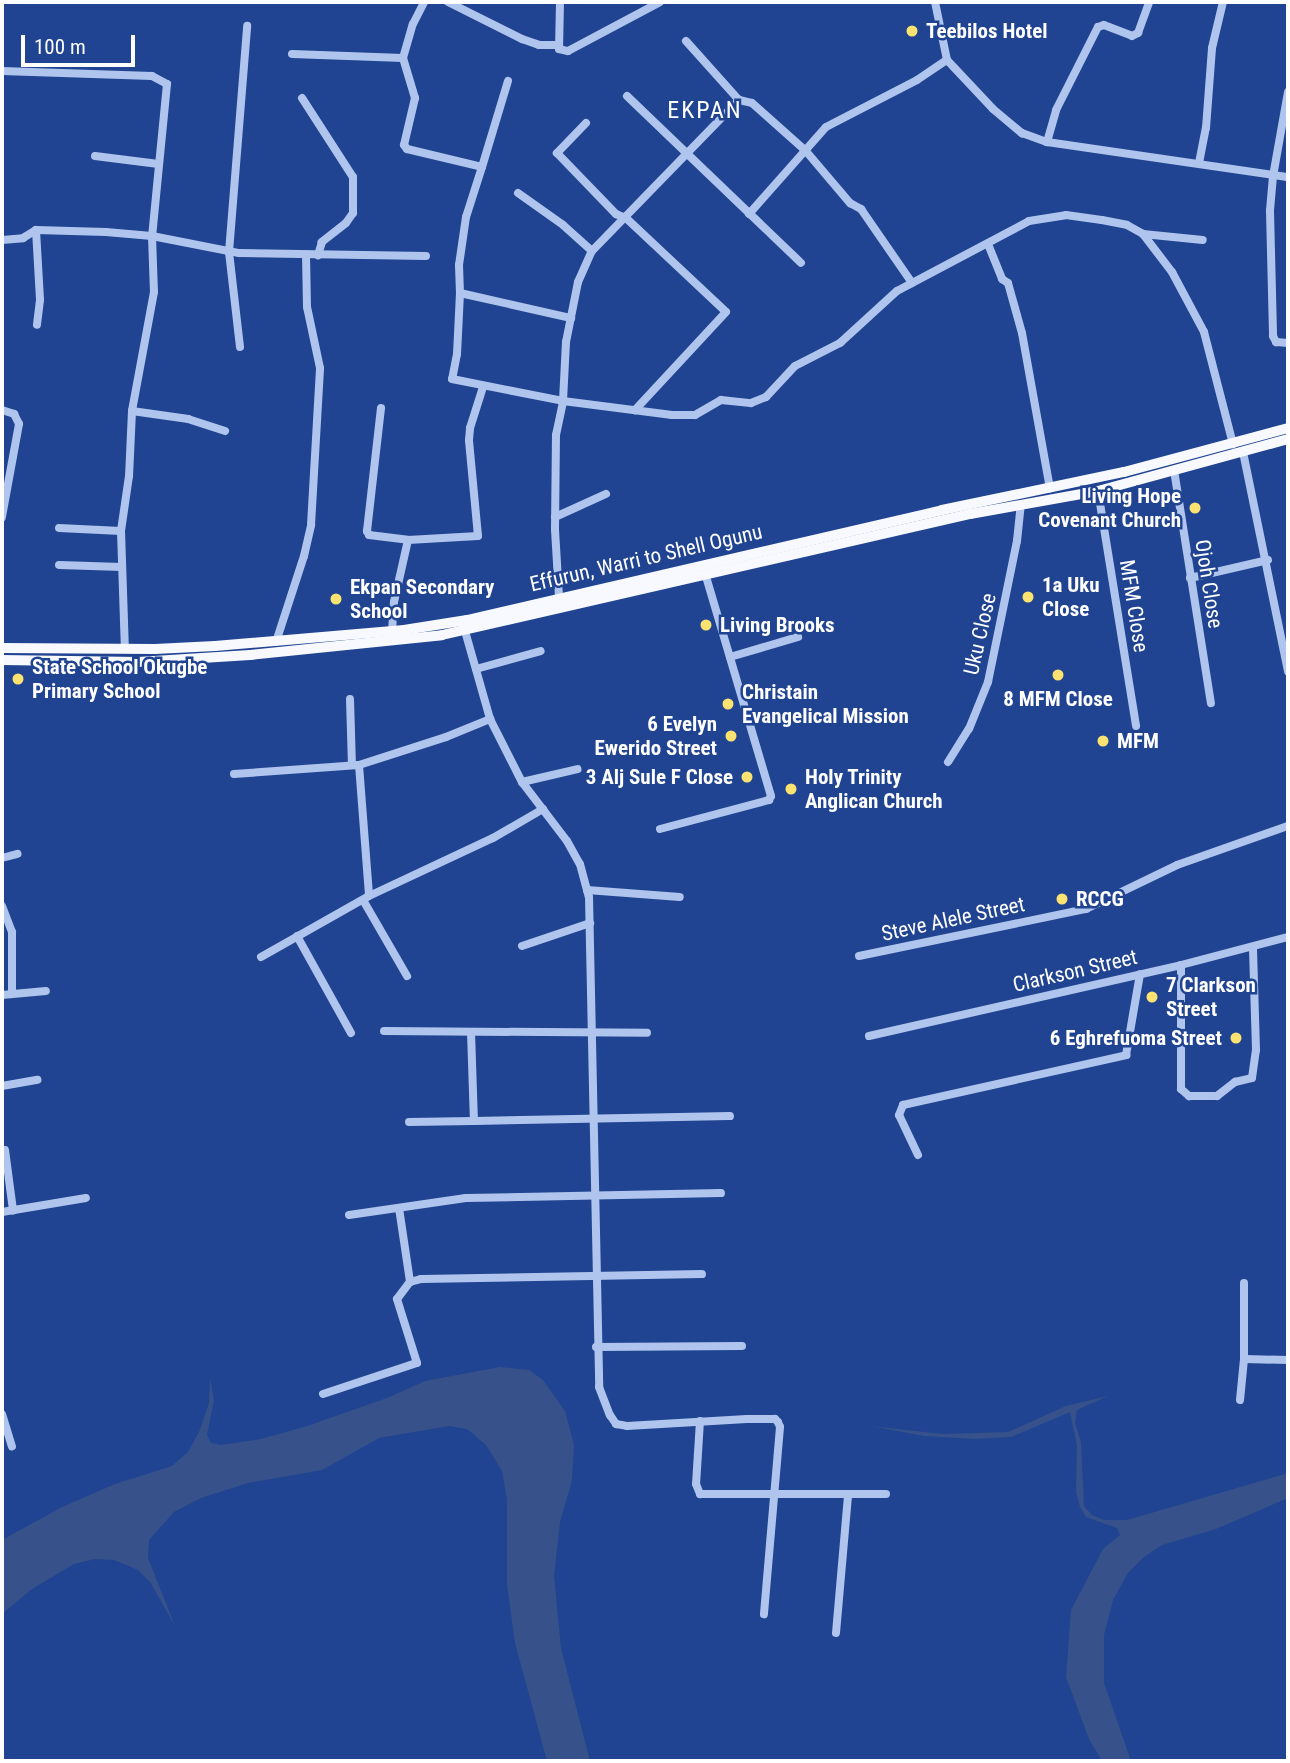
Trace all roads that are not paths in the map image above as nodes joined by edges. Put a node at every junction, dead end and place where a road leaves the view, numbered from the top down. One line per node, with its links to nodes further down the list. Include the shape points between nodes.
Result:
1 (424, 2): 12 (street)
2 (448, 2): 10 (street, via 522,39)
3 (560, 2): 10 (street)
4 (660, 2): 10 (street, via 568,51 561,51)
5 (935, 2): 13 (street)
6 (1149, 2): 21 (street, via 1138,33 1132,36 1098,27 1056,110)
7 (1223, 2): 25 (street, via 1212,48)
8 (247, 26): 40 (street)
9 (686, 41): 19 (street)
10 (558, 45)
11 (292, 54): 12 (street)
12 (403, 58): 27 (street, via 415,98 404,139 407,149)
13 (947, 60): 21 (street, via 1003,117 1022,132); 22 (street, via 826,127)
14 (2, 71): 26 (street, via 162,79 167,84)
15 (508, 81): 27 (street)
16 (1288, 92): 28 (street)
17 (627, 96): 23 (street)
18 (302, 98): 42 (street, via 353,177 353,213 322,242)
19 (739, 100): 22 (street, via 752,103); 23 (street)
20 (586, 123): 32 (street, via 557,153 616,214)
21 (1047, 142): 25 (street)
22 (805, 150): 31 (street); 45 (street, via 849,203 861,209)
23 (686, 155): 31 (street); 32 (street)
24 (95, 156): 26 (street)
25 (1199, 163): 28 (street)
26 (159, 164): 35 (street)
27 (482, 167): 46 (street, via 466,217)
28 (1273, 176): 29 (street); 49 (street, via 1272,327 1276,342)
29 (1288, 177)
30 (518, 193): 39 (street)
31 (749, 214): 44 (street)
32 (626, 218): 39 (street); 55 (street, via 726,312)
33 (36, 230): 35 (street); 36 (street, via 23,238); 48 (street)
34 (1143, 234): 37 (street); 38 (street, via 1127,225 1066,215 1029,221); 60 (street, via 1172,272 1204,332)
35 (152, 236): 40 (street); 56 (street, via 154,292)
36 (2, 240)
37 (1203, 240)
38 (988, 244): 45 (street); 63 (street, via 1002,279 1008,283 1023,334)
39 (592, 251): 47 (street, via 578,282)
40 (229, 252): 41 (street); 50 (street)
41 (306, 255): 42 (street); 83 (street, via 307,307 320,368 311,525)
42 (318, 255): 43 (street)
43 (426, 256)
44 (801, 263)
45 (912, 283): 55 (street, via 840,343 795,366 759,400 721,400 695,415)
46 (460, 293): 47 (street); 51 (street, via 452,379)
47 (571, 318): 52 (street)
48 (37, 326)
49 (1288, 343)
50 (240, 347)
51 (483, 387): 52 (street); 71 (street, via 469,440 478,536)
52 (563, 401): 55 (street); 68 (street, via 556,435)
53 (382, 408): 71 (street, via 367,531)
54 (2, 410): 67 (street, via 14,414 19,424)
55 (635, 410)
56 (132, 411): 58 (street, via 188,419); 70 (street)
57 (1288, 428): 60 (main road, Effurun, Warri to Shell Ogunu)
58 (225, 431)
59 (1288, 439): 61 (main road, Effurun, Warri to Shell Ogunu)
60 (1233, 444): 63 (main road, Effurun, Warri to Shell Ogunu)
61 (1243, 452): 62 (main road, Effurun, Warri to Shell Ogunu); 73 (street)
62 (1174, 470): 64 (main road, Effurun, Warri to Shell Ogunu); 78 (street, Ojoh Close)
63 (1050, 488): 72 (main road, Effurun, Warri to Shell Ogunu)
64 (1098, 491): 66 (main road, Effurun, Warri to Shell Ogunu); 94 (street, MFM Close)
65 (606, 494): 68 (street)
66 (1021, 504): 76 (main road, Effurun, Warri to Shell Ogunu); 95 (street, Uku Close, via 988,682 969,729)
67 (2, 512)
68 (555, 517): 79 (street)
69 (59, 528): 70 (street)
70 (121, 531): 75 (street)
71 (408, 540): 80 (street)
72 (737, 556): 76 (main road); 79 (main road, Effurun, Warri to Shell Ogunu)
73 (1268, 560): 78 (street); 90 (street)
74 (59, 565): 75 (street)
75 (122, 567): 85 (street)
76 (741, 568): 77 (main road, Effurun, Warri to Shell Ogunu)
77 (706, 576): 81 (main road, Effurun, Warri to Shell Ogunu); 87 (street)
78 (1190, 578): 92 (street, Ojoh Close)
79 (559, 597): 80 (main road, Effurun, Warri to Shell Ogunu, via 467,620)
80 (392, 630): 83 (main road, Effurun, Warri to Shell Ogunu)
81 (465, 631): 88 (main road, Effurun, Warri to Shell Ogunu, via 250,655 138,662); 89 (street)
82 (798, 637): 87 (street)
83 (276, 642): 85 (main road, Effurun, Warri to Shell Ogunu)
84 (2, 648): 85 (main road, Effurun, Warri to Shell Ogunu)
85 (124, 649)
86 (541, 651): 89 (street)
87 (730, 657): 102 (street, via 771,796)
88 (2, 660)
89 (476, 669): 93 (street)
90 (1288, 670)
91 (350, 699): 96 (street)
92 (1211, 703)
93 (490, 719): 96 (street); 99 (street)
94 (1136, 726)
95 (948, 762)
96 (355, 765): 98 (street); 107 (street)
97 (578, 769): 99 (street)
98 (234, 774)
99 (522, 782): 100 (street)
100 (543, 809): 105 (street, via 580,864); 107 (street)
101 (1288, 826): 115 (street, Steve Alele Street, via 1177,865 1086,909)
102 (660, 829)
103 (17, 854): 104 (street)
104 (2, 858)
105 (587, 890): 106 (street); 109 (street)
106 (680, 897)
107 (366, 898): 110 (street); 118 (street)
108 (2, 906): 120 (street, via 12,932)
109 (590, 923): 112 (street); 125 (street)
110 (297, 936): 114 (street); 124 (street)
111 (1288, 937): 113 (street, Clarkson Street)
112 (522, 946)
113 (1253, 947): 116 (street, Clarkson Street); 116 (street, via 1256,1050 1252,1078 1235,1082 1217,1097 1189,1096 1181,1089)
114 (261, 957)
115 (859, 957)
116 (1181, 965): 117 (street, Clarkson Street)
117 (1140, 974): 127 (street, Clarkson Street); 135 (street, via 1126,1055 903,1105 898,1115)
118 (407, 976)
119 (46, 991): 120 (street)
120 (12, 992): 121 (street)
121 (2, 995)
122 (384, 1031): 123 (street)
123 (471, 1032): 125 (street); 132 (street)
124 (351, 1033)
125 (592, 1033): 126 (street); 131 (street)
126 (647, 1033)
127 (870, 1035)
128 (37, 1080): 129 (street)
129 (2, 1086)
130 (730, 1116): 131 (street)
131 (593, 1119): 132 (street); 137 (street)
132 (474, 1121): 133 (street)
133 (409, 1122)
134 (5, 1150): 140 (street)
135 (918, 1155)
136 (721, 1193): 137 (street)
137 (593, 1197): 139 (street, via 466,1198); 144 (street)
138 (86, 1198): 140 (street)
139 (399, 1208): 142 (street); 145 (street)
140 (13, 1210): 141 (street)
141 (2, 1212)
142 (349, 1215)
143 (702, 1274): 144 (street)
144 (594, 1275): 145 (street, via 487,1275); 148 (street)
145 (410, 1282): 151 (street, via 397,1298 417,1363)
146 (1244, 1283): 149 (street)
147 (742, 1346): 148 (street)
148 (596, 1347): 154 (street, via 598,1387 616,1424)
149 (1244, 1359): 150 (street); 152 (street)
150 (1288, 1360)
151 (323, 1394)
152 (1240, 1400)
153 (2, 1414): 155 (street)
154 (700, 1421): 158 (street, via 697,1492); 158 (street, via 775,1419 780,1427)
155 (12, 1446)
156 (848, 1494): 157 (street); 158 (street); 160 (street)
157 (886, 1494)
158 (775, 1496): 159 (street)
159 (764, 1614)
160 (836, 1633)

